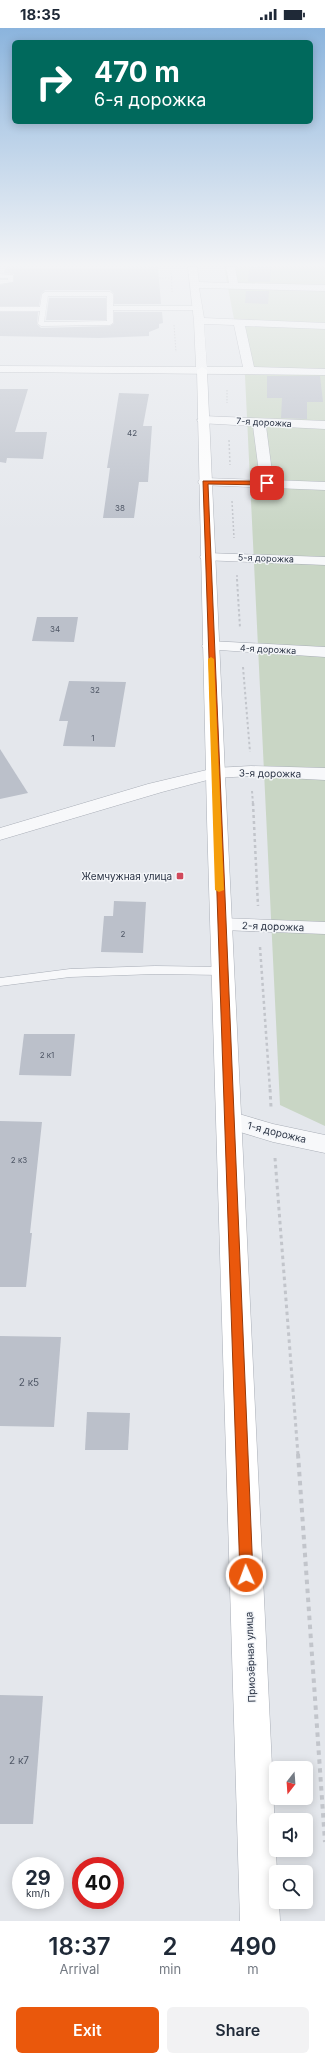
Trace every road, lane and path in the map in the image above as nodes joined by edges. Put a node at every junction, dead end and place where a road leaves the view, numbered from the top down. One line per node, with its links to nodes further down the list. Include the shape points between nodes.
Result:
1 (201, 355): 4 (street, Приозёрная улица)
2 (246, 355): 6 (street)
3 (0, 369): 4 (street)
4 (202, 370): 5 (street); 8 (street, Приозёрная улица)
5 (224, 370): 6 (street); 9 (path)
6 (249, 370): 7 (street)
7 (325, 372)
8 (203, 420): 9 (street, 7-я дорожка); 12 (street, Приозёрная улица)
9 (228, 420): 10 (street, 7-я дорожка); 13 (path)
10 (259, 422): 11 (street, 7-я дорожка); 14 (street)
11 (325, 425)
12 (205, 482): 13 (street); 16 (street, Приозёрная улица)
13 (231, 482): 14 (street); 17 (path)
14 (267, 483): 15 (street)
15 (325, 486)
16 (208, 557): 17 (street, 5-я дорожка); 19 (street, Приозёрная улица)
17 (235, 557): 18 (street, 5-я дорожка); 20 (path)
18 (325, 561)
19 (210, 646): 20 (street, 4-я дорожка); 23 (street, Приозёрная улица)
20 (242, 647): 21 (street, 4-я дорожка); 22 (path)
21 (325, 652)
22 (251, 771): 23 (street, 3-я дорожка); 24 (street, 3-я дорожка); 27 (path)
23 (215, 773): 25 (street); 26 (street, Приозёрная улица)
24 (325, 774)
25 (0, 834)
26 (221, 924): 27 (street, 2-я дорожка); 29 (street, Приозёрная улица)
27 (259, 925): 28 (street, 2-я дорожка); 32 (path)
28 (325, 928)
29 (223, 971): 30 (lane, via 70,973); 31 (street, Приозёрная улица)
30 (0, 982)
31 (228, 1120): 32 (street, 1-я дорожка); 35 (street, Приозёрная улица)
32 (273, 1133): 33 (street, 1-я дорожка); 34 (path)
33 (325, 1144)
34 (325, 1842)
35 (260, 1921)

